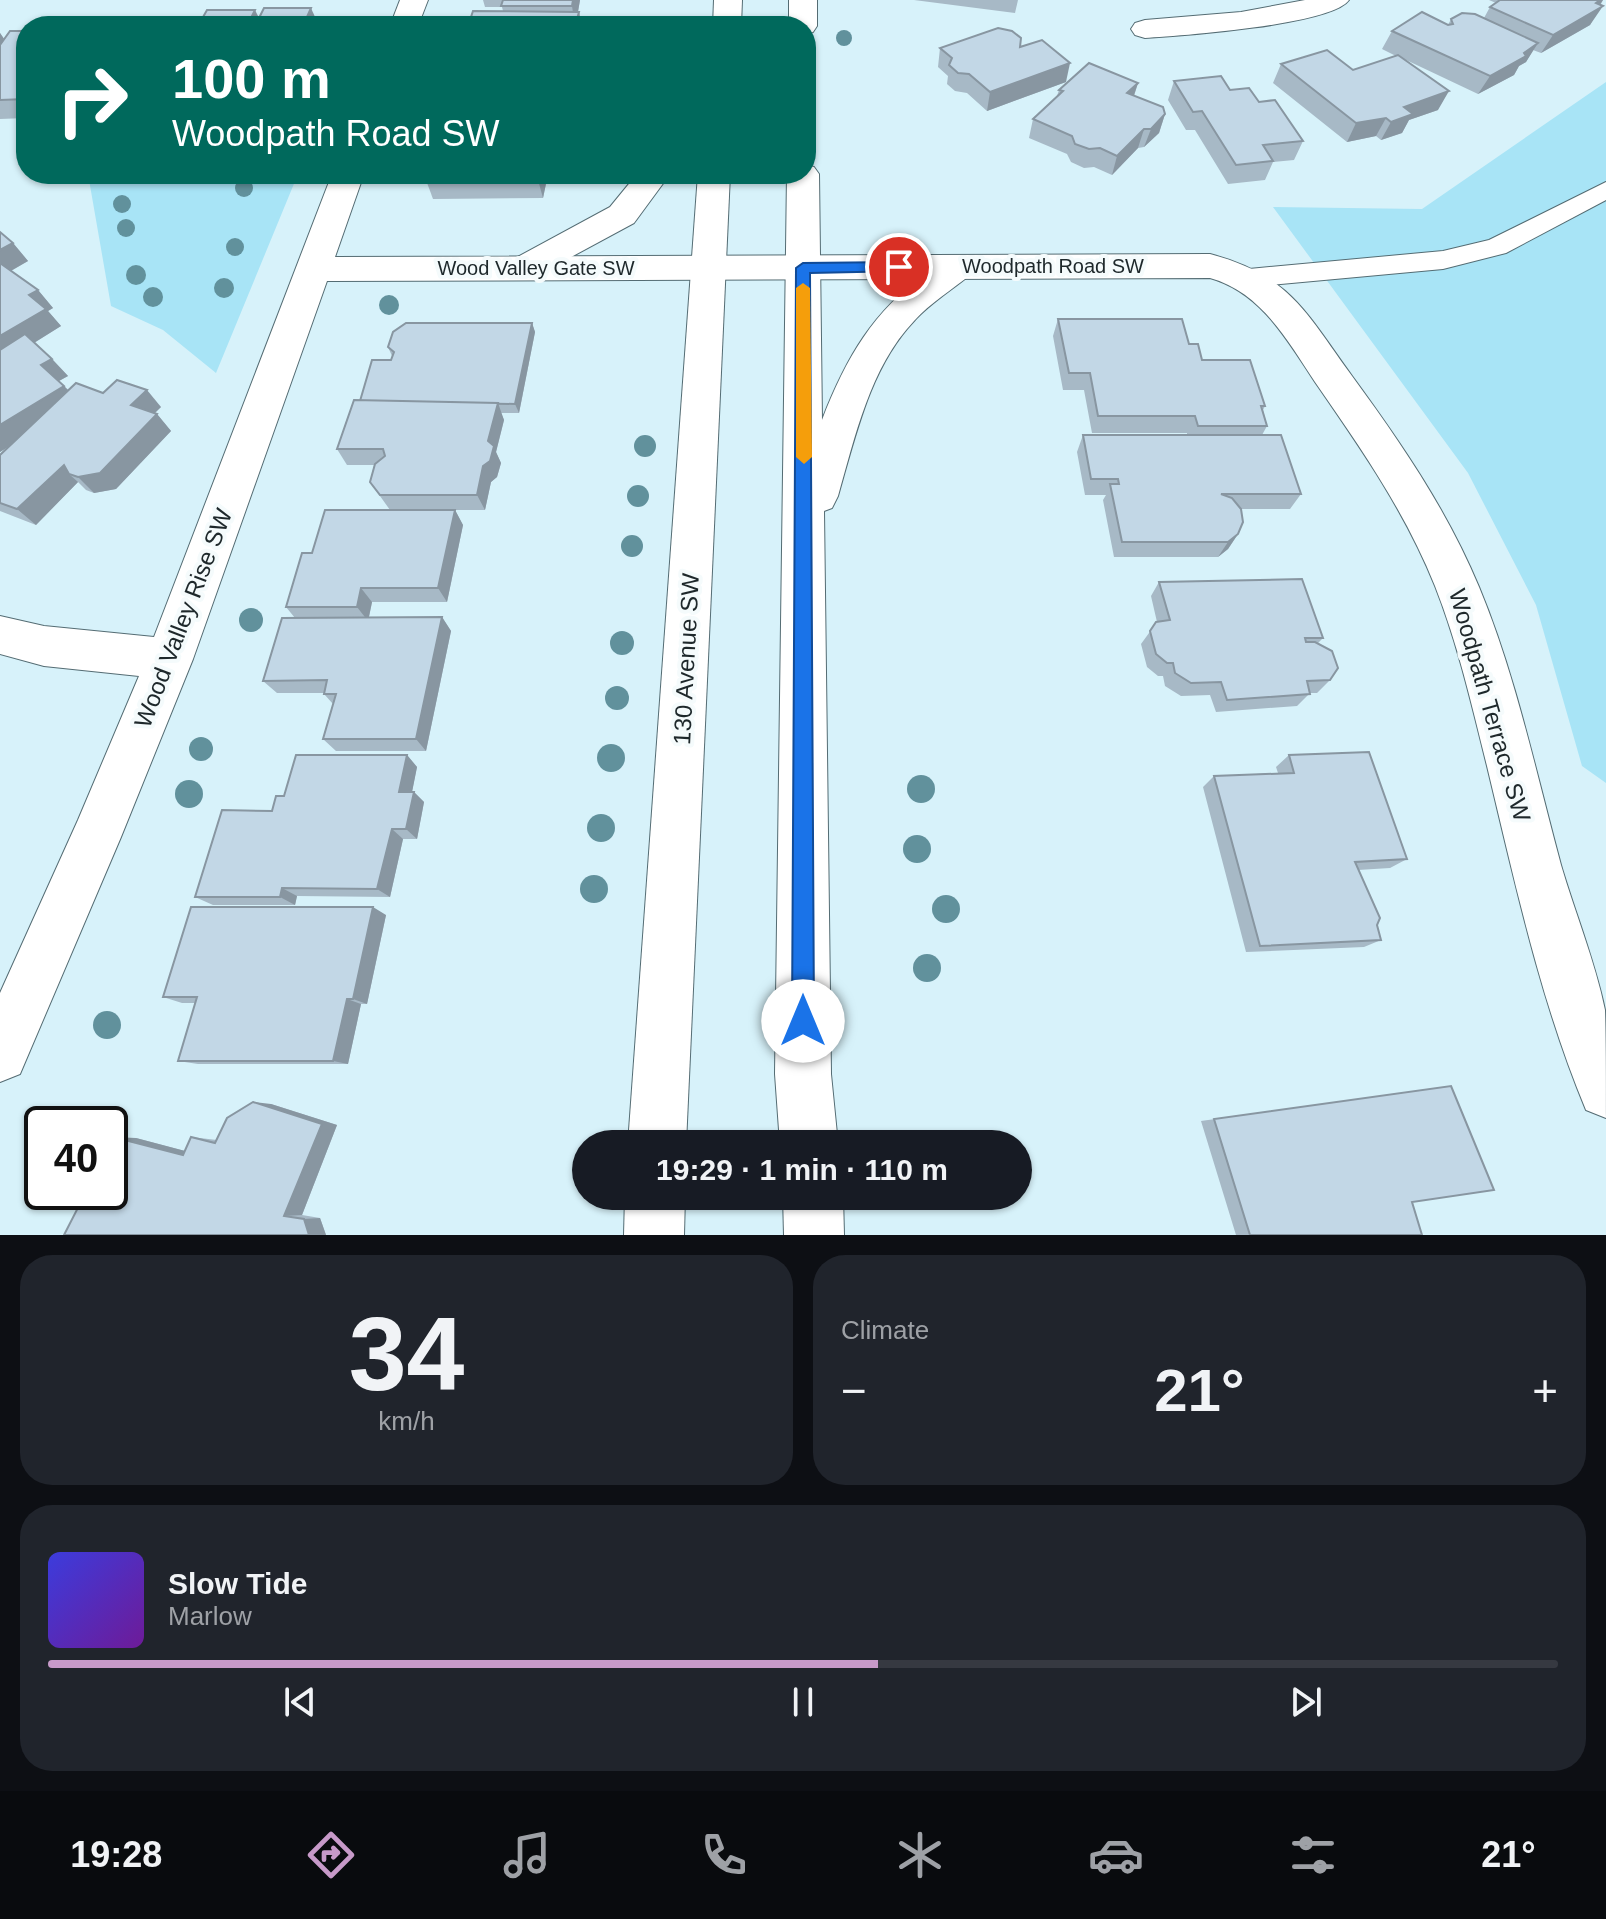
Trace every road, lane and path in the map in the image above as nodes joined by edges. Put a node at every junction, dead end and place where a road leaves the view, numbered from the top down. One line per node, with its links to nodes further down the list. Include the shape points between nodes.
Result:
1 (1335, 0): 2 (street, via 1236,22)
2 (1145, 29)
3 (344, 184): 13 (street, Wood Valley Rise SW)
4 (646, 184): 10 (street, via 622,215)
5 (713, 184): 11 (street, 130 Avenue SW)
6 (803, 184): 12 (street)
7 (1606, 190): 14 (lane, via 1497,247 1443,260)
8 (959, 266): 12 (street, Woodpath Road SW); 14 (street, Woodpath Road SW, via 1210,266); 15 (street, via 894,319 861,373 834,441)
9 (758, 267): 11 (street, Wood Valley Gate SW); 12 (street, Woodpath Road SW)
10 (524, 268): 11 (street, Wood Valley Gate SW); 13 (street, Wood Valley Gate SW)
11 (708, 268): 20 (street, 130 Avenue SW)
12 (803, 268): 15 (street)
13 (314, 269): 17 (street, Wood Valley Rise SW)
14 (1249, 278): 19 (street, Woodpath Terrace SW, via 1273,296 1295,324 1404,479 1447,561 1477,643 1577,1012)
15 (805, 545): 21 (street, via 803,1074)
16 (0, 635): 17 (street, via 44,646)
17 (170, 659): 18 (street, Wood Valley Rise SW)
18 (0, 1054)
19 (1606, 1090)
20 (658, 1130)
21 (808, 1130)
22 (655, 1210): 24 (street)
23 (813, 1210): 25 (street)
24 (654, 1235)
25 (814, 1235)

